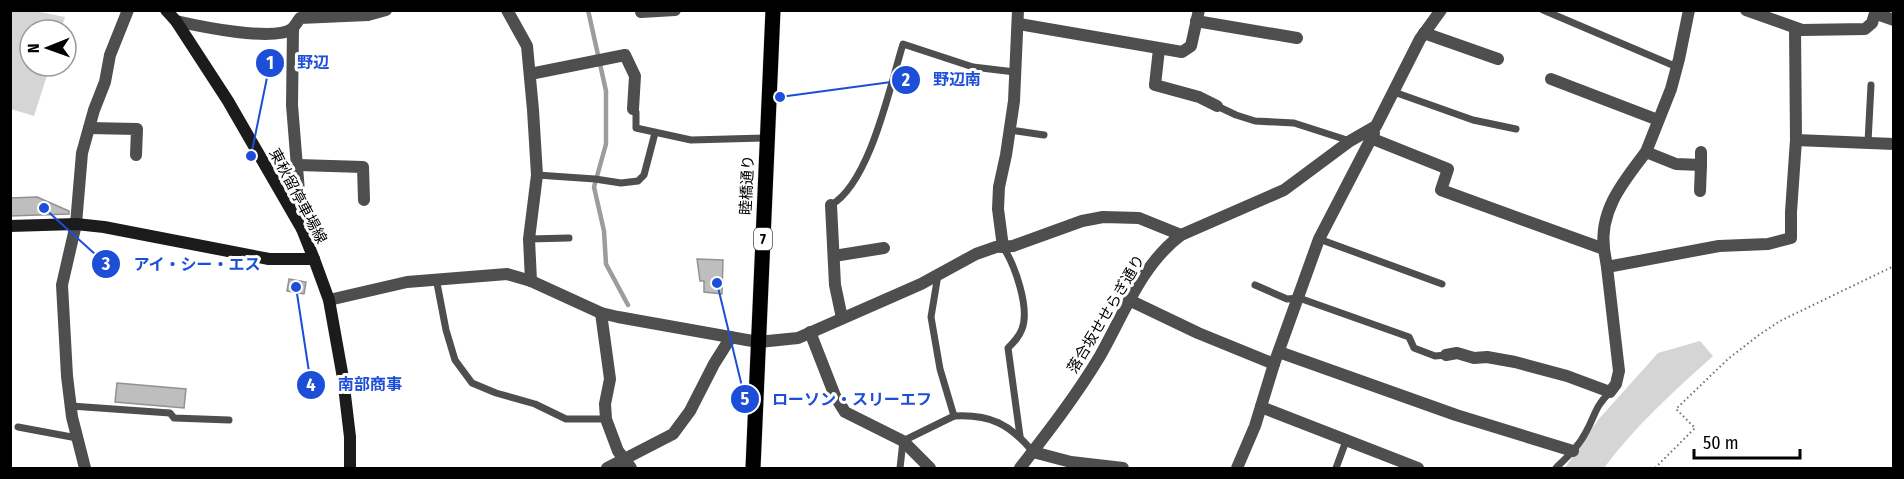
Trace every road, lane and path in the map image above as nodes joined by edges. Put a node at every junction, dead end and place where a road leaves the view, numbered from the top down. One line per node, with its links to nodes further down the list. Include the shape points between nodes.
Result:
1 (128, 10): 34 (street)
2 (166, 10): 17 (main road, 東秋留停車場線)
3 (386, 10): 14 (street, via 368,15)
4 (507, 10): 27 (street, via 527,46)
5 (675, 10): 12 (street)
6 (773, 10): 40 (main road, 睦橋通り / 7)
7 (1018, 10): 18 (street)
8 (1441, 10): 21 (street)
9 (1543, 10): 25 (lane)
10 (1689, 10): 25 (street)
11 (1746, 10): 20 (street)
12 (641, 12)
13 (1877, 12): 16 (street); 20 (street, via 1865,29)
14 (301, 14): 19 (street)
15 (1198, 16): 22 (street); 23 (street, via 1191,46 1182,52)
16 (1893, 20)
17 (176, 21): 19 (street, via 224,32 266,33); 54 (main road, 東秋留停車場線, via 228,101)
18 (1019, 24): 23 (street); 26 (street)
19 (293, 28): 47 (street, via 292,105)
20 (1796, 28): 41 (street)
21 (1424, 33): 24 (street); 30 (street)
22 (1297, 38)
23 (1159, 49): 31 (street, via 1155,85)
24 (1498, 59)
25 (1677, 67): 33 (street)
26 (1015, 72): 36 (street); 51 (lane, via 973,67 903,44 864,163 841,199)
27 (530, 74): 32 (street, via 625,55 634,76); 48 (street)
28 (1551, 79): 33 (street)
29 (1871, 85): 43 (lane)
30 (1394, 92): 35 (lane, via 1473,120); 38 (street)
31 (1218, 106): 42 (lane, via 1236,116 1294,123)
32 (633, 110): 37 (lane, via 636,128)
33 (1658, 120): 45 (street)
34 (89, 128): 46 (street, via 137,129); 52 (street, via 81,161)
35 (1516, 129)
36 (1010, 130): 39 (lane); 59 (street, via 999,188)
37 (658, 133): 40 (lane, via 692,140); 48 (lane, via 644,175 638,180 621,183)
38 (1374, 133): 42 (street, 落合坂せせらぎ通り); 58 (street); 61 (street, via 1448,169 1442,190)
39 (1044, 135)
40 (767, 138): 78 (main road, 睦橋通り / 7)
41 (1797, 140): 43 (street); 65 (street, via 1791,238 1768,244 1719,246)
42 (1350, 141): 55 (street, 落合坂せせらぎ通り, via 1284,190)
43 (1868, 142): 44 (street)
44 (1893, 144)
45 (1646, 152): 49 (street, via 1676,164 1701,159); 61 (street, via 1617,190 1610,206 1602,236)
46 (136, 155)
47 (298, 165): 50 (street, via 363,167); 54 (street)
48 (537, 175): 56 (street)
49 (1700, 191)
50 (364, 200)
51 (831, 205): 62 (street)
52 (76, 224): 53 (main road, 東秋留停車場線); 63 (main road, 東秋留停車場線, via 104,226 269,259); 82 (street, via 62,285)
53 (10, 226)
54 (302, 229): 63 (main road, 東秋留停車場線)
55 (1181, 235): 59 (street, via 1139,218 1103,217); 73 (street, 落合坂せせらぎ通り, via 1154,261)
56 (529, 238): 57 (lane); 68 (street)
57 (568, 238)
58 (1319, 239): 69 (lane); 71 (street)
59 (1003, 247): 66 (street, via 976,254); 88 (lane, via 1024,302 1023,326 1008,348)
60 (884, 248): 62 (street)
61 (1604, 249): 65 (street)
62 (834, 256): 75 (street)
63 (314, 259): 72 (main road)
64 (1893, 266): 107 (path, via 1780,321 1728,359 1676,409 1695,428)
65 (1607, 267): 81 (street, via 1619,371)
66 (938, 275): 75 (street); 84 (lane, via 931,317 940,369)
67 (436, 278): 68 (street, via 507,274); 72 (street); 85 (lane, via 455,360 472,383 566,419)
68 (531, 281): 74 (street)
69 (1442, 284)
70 (1255, 285): 71 (lane, via 1287,299)
71 (1299, 298): 79 (lane, via 1409,337 1414,348 1435,356); 80 (street)
72 (329, 300): 96 (main road, via 344,378)
73 (1129, 300): 80 (street, via 1198,333); 93 (street, 落合坂せせらぎ通り, via 1099,357)
74 (601, 313): 77 (street); 85 (street, via 610,379)
75 (842, 318): 76 (street)
76 (810, 332): 78 (street, via 798,338); 90 (street, via 845,412)
77 (731, 337): 78 (street); 94 (street, via 673,434)
78 (758, 342): 98 (main road, 睦橋通り / 7)
79 (1446, 355): 81 (street, via 1515,362)
80 (1276, 358): 83 (street); 92 (street)
81 (1610, 392): 92 (lane, via 1597,405 1586,433)
82 (71, 406): 86 (lane); 89 (street)
83 (1261, 407): 91 (street); 103 (street)
84 (954, 416): 88 (lane, via 996,421); 90 (lane)
85 (606, 419): 94 (street)
86 (228, 420)
87 (18, 427): 89 (lane)
88 (1020, 436): 93 (lane)
89 (77, 438): 95 (street)
90 (903, 441): 99 (lane); 100 (street)
91 (1346, 441): 104 (lane); 105 (street)
92 (1573, 451): 106 (lane)
93 (1033, 452): 101 (street, 落合坂せせらぎ通り); 102 (street, via 1071,462)
94 (627, 464): 97 (street)
95 (85, 468)
96 (350, 468)
97 (607, 468)
98 (753, 468)
99 (900, 468)
100 (930, 468)
101 (1020, 468)
102 (1123, 468)
103 (1237, 468)
104 (1336, 468)
105 (1418, 468)
106 (1556, 468)
107 (1655, 468)

